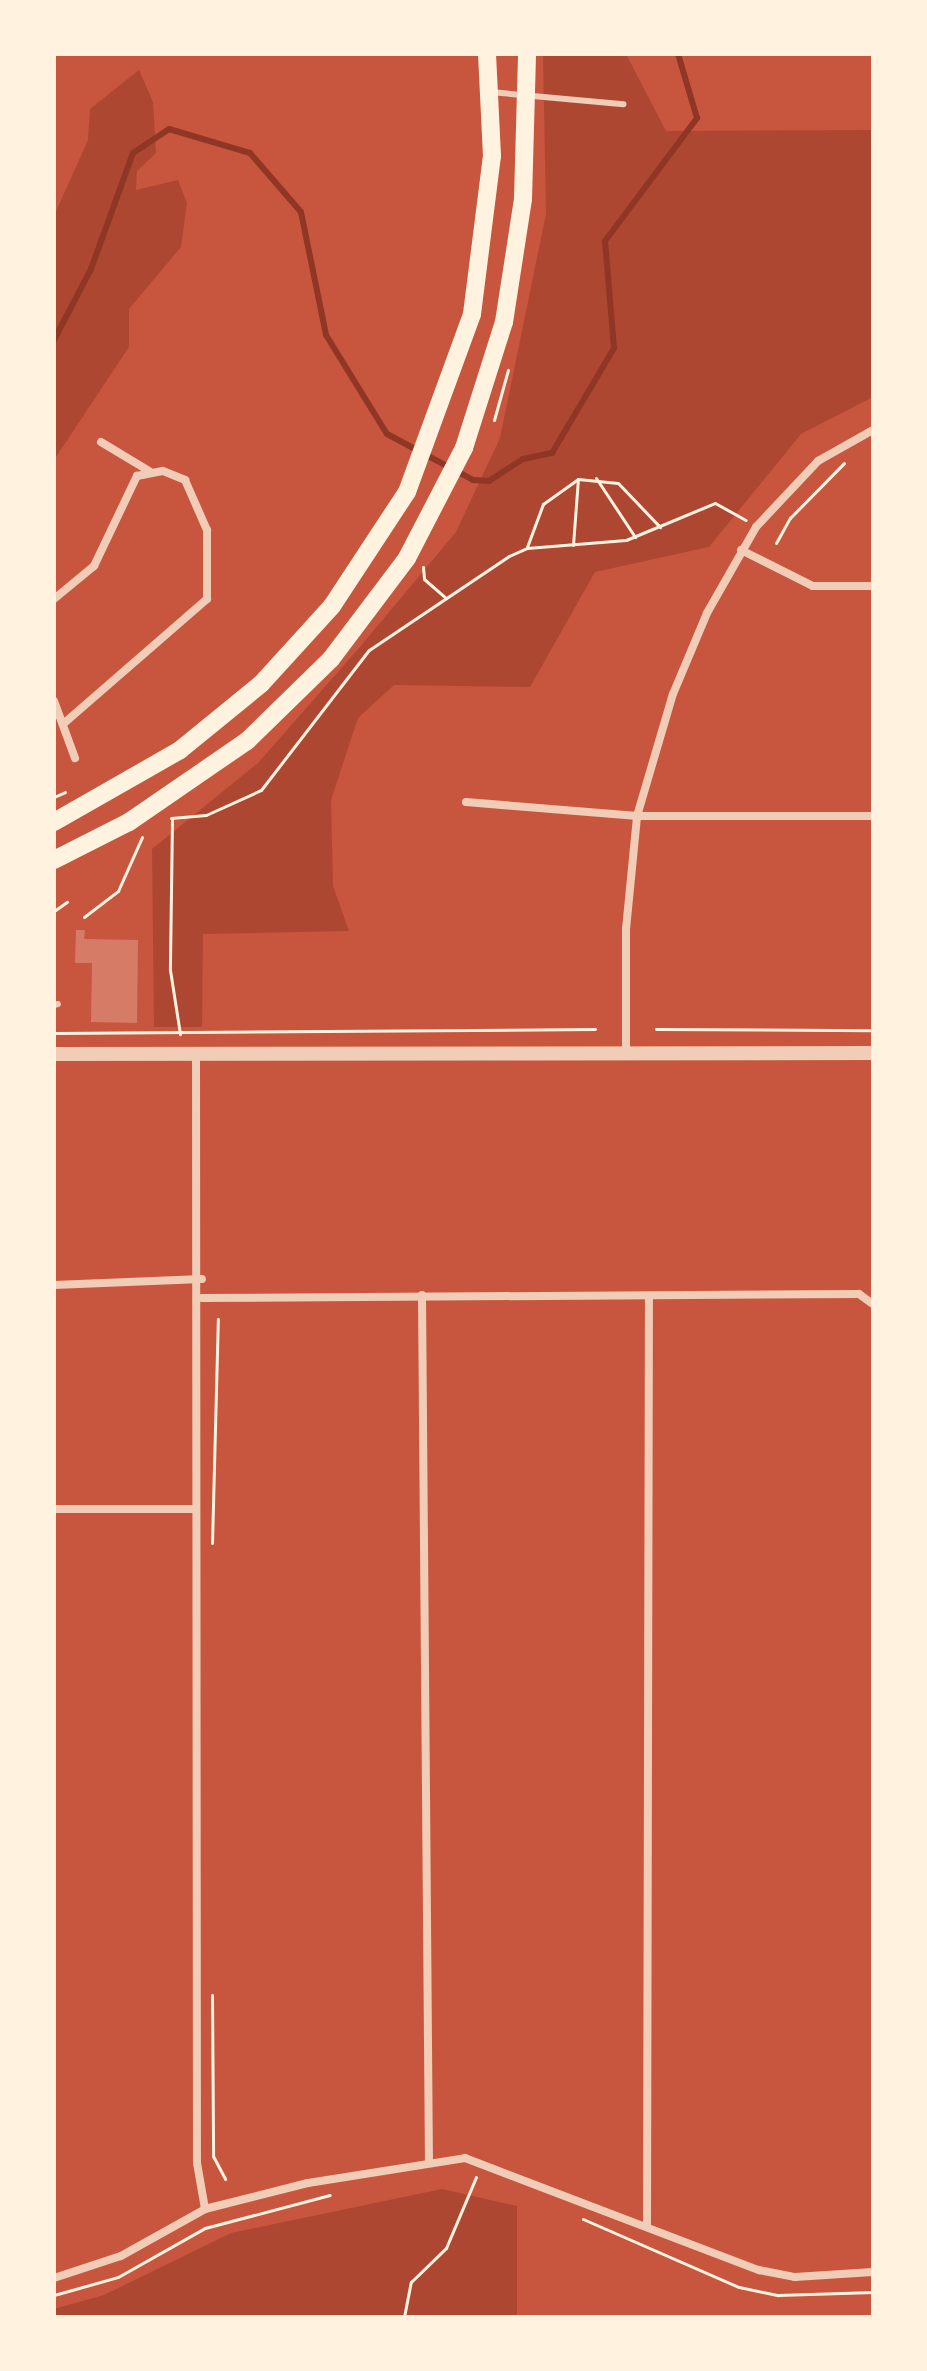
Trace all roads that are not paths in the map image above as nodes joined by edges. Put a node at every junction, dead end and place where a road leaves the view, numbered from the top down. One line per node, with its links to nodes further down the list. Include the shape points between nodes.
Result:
1 (487, 54): 3 (main road)
2 (527, 54): 4 (main road)
3 (490, 92): 4 (lane); 13 (main road, via 492,156 479,275 466,343 432,440 407,492 332,606)
4 (527, 97): 5 (lane); 15 (main road, via 512,287 464,448 437,506 370,613)
5 (623, 104)
6 (873, 430): 9 (street, via 818,461)
7 (101, 442): 8 (street)
8 (149, 471): 11 (street, via 137,476 94,566); 14 (street, via 185,480 197,497 207,530 207,599)
9 (741, 550): 10 (street, via 813,586); 18 (street, via 673,694)
10 (873, 586)
11 (54, 599)
12 (54, 701): 14 (street)
13 (224, 717): 15 (main road); 20 (main road, via 180,750)
14 (63, 724): 16 (street)
15 (247, 741): 21 (main road, via 129,822)
16 (75, 758)
17 (466, 802): 18 (street)
18 (637, 816): 19 (street); 22 (street, via 626,929)
19 (873, 816)
20 (54, 822)
21 (54, 860)
22 (626, 1053): 23 (street); 25 (street)
23 (873, 1053)
24 (54, 1054): 25 (street)
25 (196, 1054): 26 (street)
26 (202, 1279): 27 (street); 30 (street)
27 (54, 1285)
28 (422, 1295): 29 (street); 30 (street); 34 (street)
29 (649, 1296): 31 (street, via 859,1294); 36 (street)
30 (202, 1298): 33 (street)
31 (873, 1304)
32 (54, 1509): 33 (street)
33 (194, 1509): 35 (street, via 197,2163)
34 (429, 2163): 35 (street); 36 (street, via 483,2160)
35 (205, 2209): 38 (street, via 121,2256)
36 (647, 2227): 37 (street, via 771,2273)
37 (873, 2272)
38 (54, 2278)

